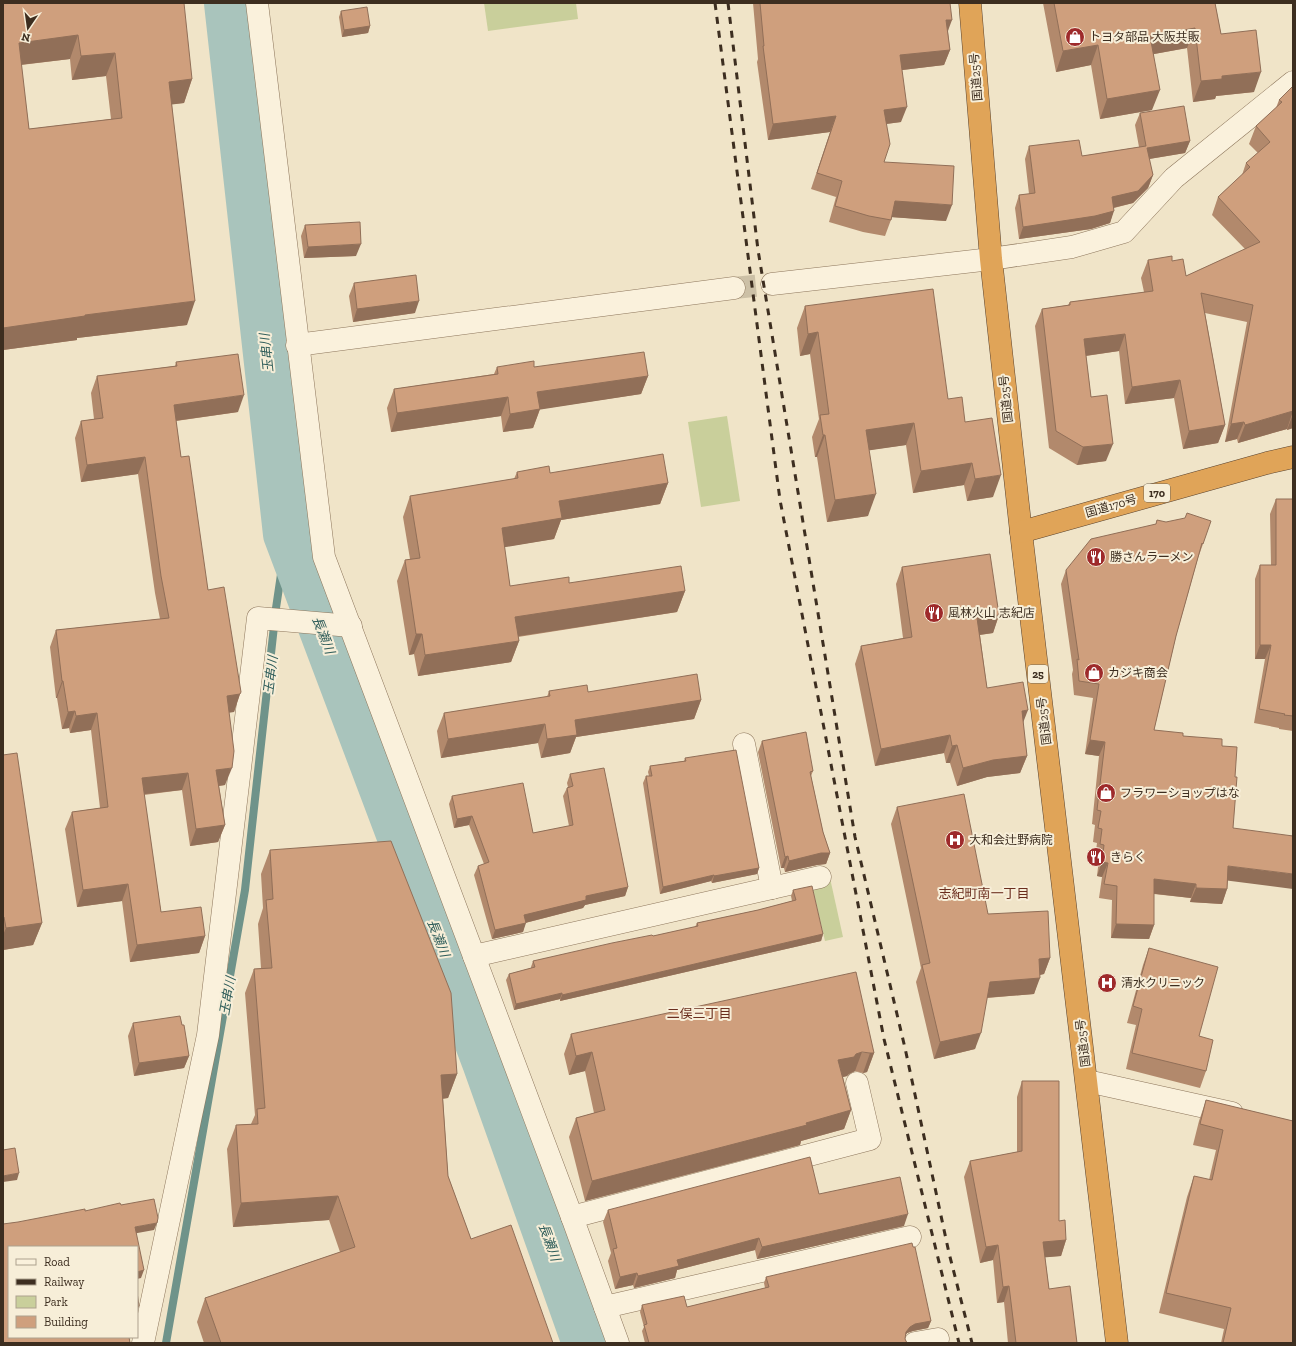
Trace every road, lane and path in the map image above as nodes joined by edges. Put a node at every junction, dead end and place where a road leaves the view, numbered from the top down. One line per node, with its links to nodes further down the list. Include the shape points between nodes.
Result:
1 (257, 3): 7 (street)
2 (970, 3): 4 (highway, 国道25号 / 25)
3 (1293, 82): 4 (street, via 1174,178 1124,232 1072,247)
4 (991, 259): 5 (street); 9 (highway, 国道25号 / 25)
5 (772, 284)
6 (734, 288): 7 (street)
7 (297, 345): 10 (street, via 324,557)
8 (1293, 457): 9 (highway, 国道170号 / 170)
9 (1021, 532): 15 (highway, 国道25号 / 25)
10 (350, 626): 14 (street); 22 (street, via 258,618 208,1035)
11 (744, 744): 13 (street)
12 (820, 877): 13 (street)
13 (772, 888): 14 (street)
14 (474, 956): 18 (street)
15 (1087, 1081): 17 (street); 25 (highway, 国道25号 / 25)
16 (857, 1083): 18 (street, via 870,1139)
17 (1254, 1118)
18 (572, 1217): 20 (street)
19 (910, 1236): 20 (street)
20 (605, 1307): 23 (street)
21 (938, 1339): 24 (street)
22 (142, 1343)
23 (618, 1343)
24 (915, 1343)
25 (1117, 1343)

